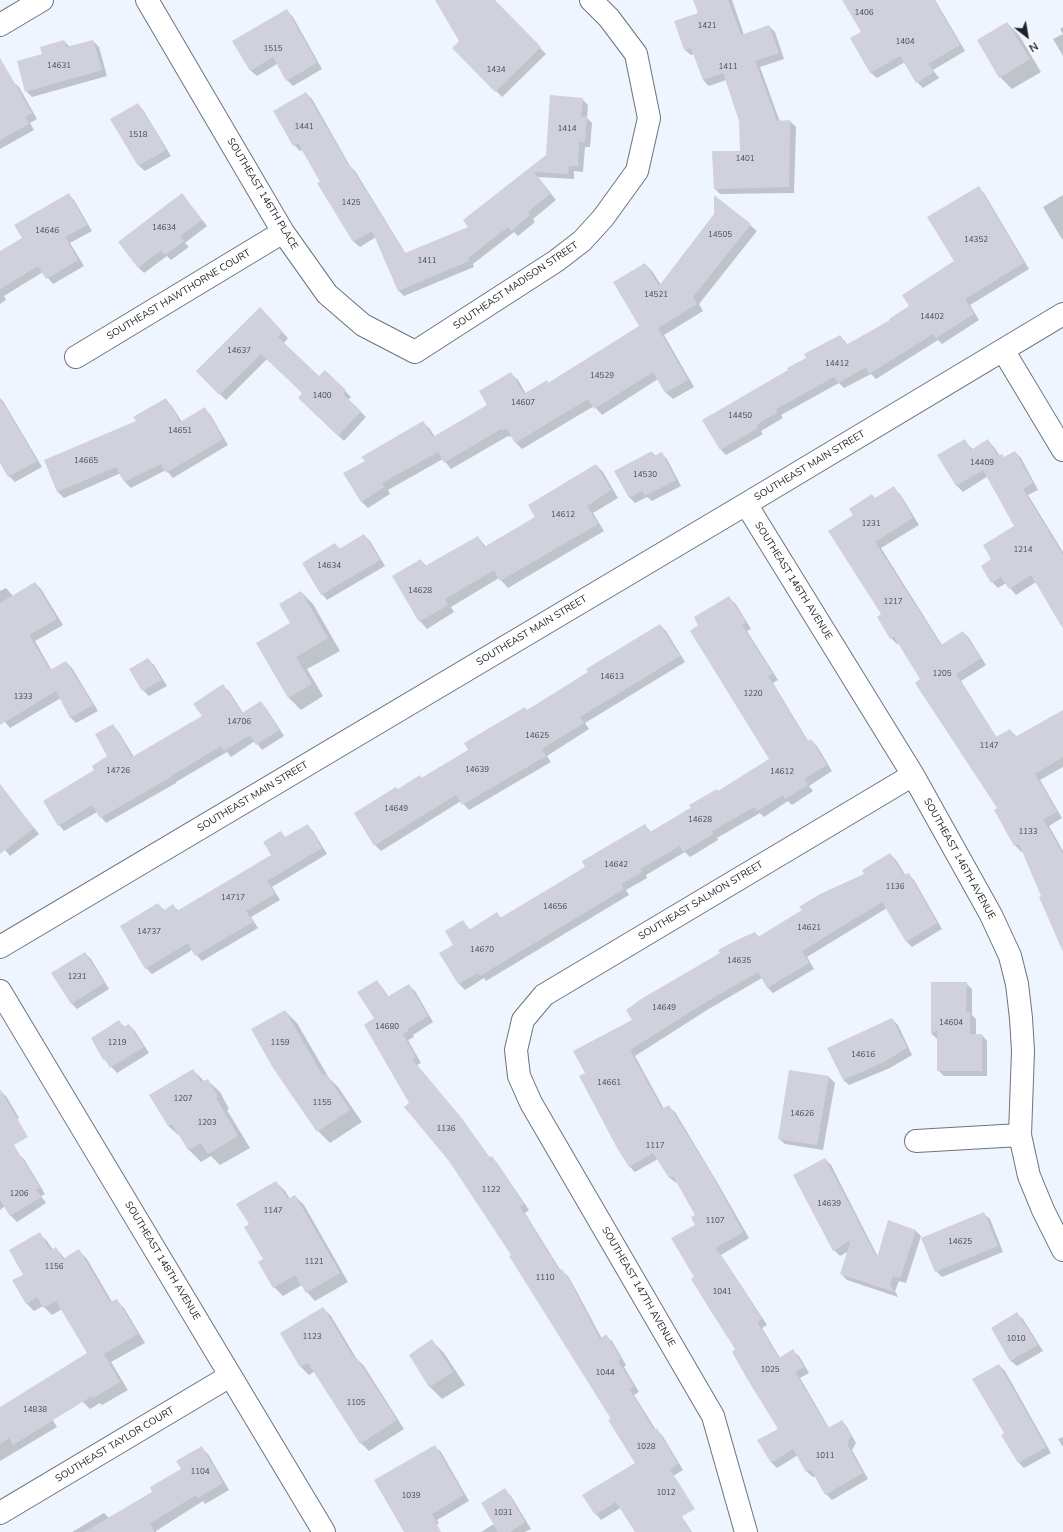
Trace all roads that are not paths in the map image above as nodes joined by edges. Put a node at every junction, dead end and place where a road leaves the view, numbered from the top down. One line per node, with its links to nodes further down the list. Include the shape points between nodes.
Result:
1 (42, 0): 4 (street)
2 (148, 0): 5 (street, SOUTHEAST 146TH PLACE)
3 (591, 0): 8 (street, SOUTHEAST MADISON STREET, via 610,18 636,54 649,118 637,172 603,218 582,241 556,261)
4 (0, 25)
5 (283, 232): 8 (street, SOUTHEAST 146TH PLACE, via 327,294 363,325); 9 (street, SOUTHEAST HAWTHORNE COURT)
6 (1063, 314): 7 (street, SOUTHEAST MAIN STREET)
7 (1003, 350): 10 (street); 11 (street, SOUTHEAST MAIN STREET)
8 (415, 352)
9 (76, 357)
10 (1063, 450)
11 (746, 504): 12 (street, SOUTHEAST 146TH AVENUE); 13 (street, SOUTHEAST MAIN STREET)
12 (913, 775): 15 (street, SOUTHEAST SALMON STREET, via 544,995 523,1020); 16 (street, SOUTHEAST 146TH AVENUE, via 991,915 1010,956 1017,984 1022,1038)
13 (0, 947)
14 (0, 991): 19 (street, SOUTHEAST 148TH AVENUE)
15 (516, 1050): 22 (street, SOUTHEAST 147TH AVENUE, via 519,1076 531,1103 713,1416)
16 (1020, 1135): 17 (street); 18 (street, SOUTHEAST 146TH AVENUE, via 1029,1176)
17 (916, 1141)
18 (1063, 1250)
19 (230, 1376): 20 (street, SOUTHEAST TAYLOR COURT); 21 (street, SOUTHEAST 148TH AVENUE)
20 (0, 1513)
21 (324, 1532)
22 (746, 1532)

